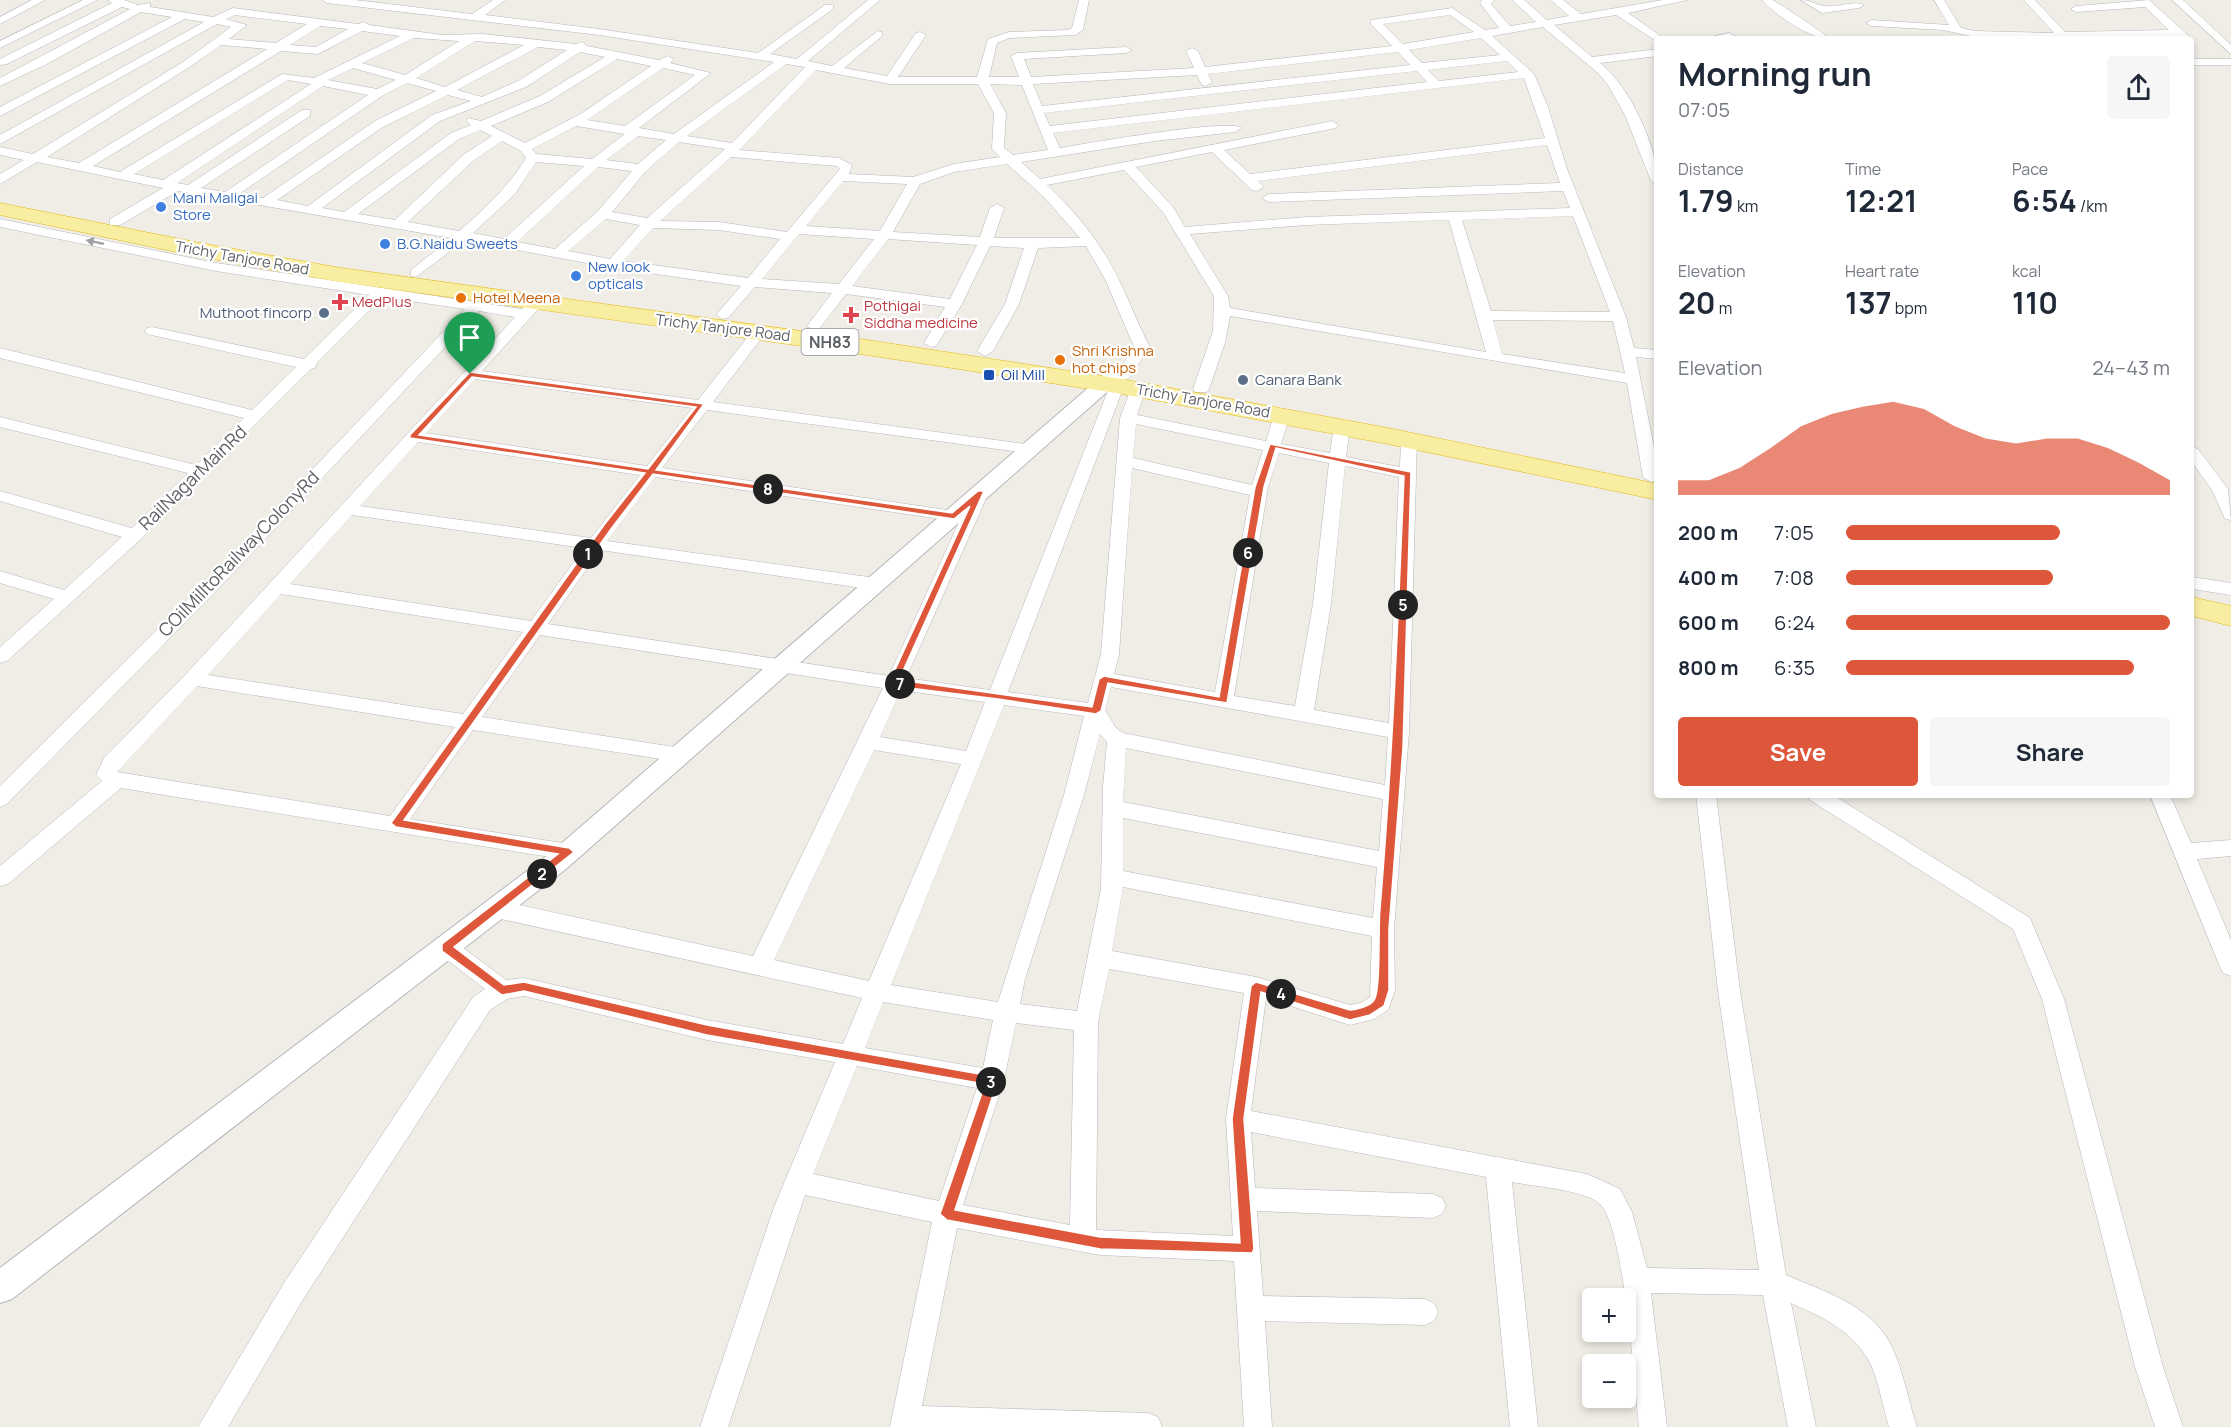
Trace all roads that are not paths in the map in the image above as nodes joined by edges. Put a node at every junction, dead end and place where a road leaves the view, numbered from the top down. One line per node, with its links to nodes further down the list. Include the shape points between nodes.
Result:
1 (40, 0): 33 (street)
2 (64, 0): 43 (street)
3 (92, 0): 58 (street)
4 (157, 0): 25 (street)
5 (327, 0): 26 (street)
6 (500, 0): 31 (street)
7 (874, 0): 78 (street)
8 (1084, 0): 89 (street, via 1077,30 1071,33 1011,35 992,41)
9 (1490, 0): 41 (street, via 1485,3)
10 (1517, 0): 37 (street)
11 (1556, 0): 32 (street)
12 (1592, 0): 28 (street)
13 (1616, 0): 28 (street)
14 (1682, 0): 22 (street)
15 (1767, 0): 49 (street)
16 (1806, 0): 23 (street, via 1822,10)
17 (1939, 0): 40 (street)
18 (2029, 0): 52 (street)
19 (2176, 0): 66 (street)
20 (117, 1): 25 (street); 74 (street)
21 (2145, 2): 27 (street); 53 (street)
22 (1653, 3): 28 (street)
23 (1856, 3): 36 (street)
24 (829, 6): 69 (street)
25 (140, 9): 30 (street); 91 (street)
26 (390, 9): 29 (street); 39 (street)
27 (2076, 9)
28 (1621, 12): 32 (street); 48 (street)
29 (445, 14): 31 (street); 44 (street)
30 (183, 16): 34 (street); 100 (street)
31 (475, 17): 42 (street)
32 (1579, 18): 37 (street)
33 (0, 21)
34 (215, 21): 35 (street, via 233,11); 56 (street, via 241,25); 110 (street)
35 (318, 22): 39 (street); 59 (street)
36 (1872, 23): 40 (street); 50 (street)
37 (1544, 24): 41 (street); 73 (street)
38 (1474, 26): 47 (street); 54 (street); 54 (street, via 1448,10 1375,22)
39 (360, 27): 44 (street); 65 (street)
40 (1956, 28): 51 (street)
41 (1507, 30): 47 (street)
42 (599, 32): 60 (street); 61 (street)
43 (0, 33)
44 (414, 33): 55 (street); 79 (street)
45 (878, 34): 83 (street)
46 (920, 35): 87 (street)
47 (1486, 36): 62 (street); 70 (street)
48 (1655, 36)
49 (1821, 36)
50 (1880, 36)
51 (2000, 36)
52 (2063, 36)
53 (2184, 36)
54 (1389, 37): 62 (street); 72 (street)
55 (471, 38): 57 (street); 86 (street)
56 (217, 41): 59 (street); 118 (street, via 187,64)
57 (534, 44): 61 (street); 93 (street)
58 (0, 45)
59 (279, 46): 65 (street); 124 (street)
60 (685, 46): 69 (street); 80 (street)
61 (579, 48): 67 (street); 96 (street, via 522,84)
62 (1401, 48): 72 (street); 82 (street)
63 (1126, 50): 90 (street, via 1017,57)
64 (2198, 50): 76 (street)
65 (318, 51): 85 (street)
66 (2231, 51)
67 (616, 55): 80 (street); 103 (street, via 544,99)
68 (1654, 55): 73 (street)
69 (759, 57): 71 (street)
70 (1510, 57): 82 (street); 84 (street)
71 (784, 60): 78 (street); 109 (street)
72 (1196, 61): 90 (street); 94 (street)
73 (1590, 61): 126 (street, via 1603,68 1623,101)
74 (3, 62)
75 (2194, 62): 76 (street)
76 (2210, 62): 77 (street)
77 (2231, 62)
78 (799, 63): 81 (street)
79 (352, 64): 86 (street); 88 (street)
80 (662, 64): 102 (street); 107 (street, via 706,75)
81 (813, 66): 83 (street); 114 (street)
82 (1420, 68): 92 (street); 94 (street)
83 (834, 70): 87 (street)
84 (1528, 74): 92 (street); 111 (street)
85 (286, 76): 88 (street); 127 (street)
86 (409, 78): 93 (street); 95 (street)
87 (890, 80): 89 (street)
88 (320, 81): 95 (street); 133 (street)
89 (982, 81): 90 (street); 120 (street, via 1000,105 998,149)
90 (1026, 81): 98 (street)
91 (0, 82)
92 (1436, 84): 97 (street)
93 (446, 90): 96 (street); 138 (street, via 379,124)
94 (1212, 91): 97 (street); 98 (street)
95 (378, 93): 135 (street)
96 (483, 101): 99 (street)
97 (1223, 108): 105 (street); 106 (street)
98 (1037, 110): 106 (street)
99 (454, 111): 103 (street); 119 (street, via 436,118)
100 (0, 112)
101 (306, 113): 133 (street)
102 (574, 122): 107 (street); 117 (street)
103 (480, 125): 108 (street); 122 (street, via 455,136)
104 (1332, 125): 112 (street)
105 (1235, 128): 112 (street); 116 (street, via 1162,134)
106 (1044, 130): 116 (street)
107 (631, 132): 109 (street); 121 (street)
108 (499, 137): 117 (street); 149 (street, via 468,158)
109 (675, 139): 114 (street); 125 (street)
110 (0, 140)
111 (1552, 141): 129 (street); 134 (street)
112 (1244, 143): 113 (street)
113 (1216, 149): 123 (street); 129 (street)
114 (731, 150): 128 (street, via 839,162 846,165); 147 (street)
115 (0, 151): 118 (street)
116 (1055, 152): 120 (street)
117 (528, 153): 121 (street); 153 (street, via 523,176 505,197)
118 (36, 157): 124 (street); 130 (street)
119 (377, 160): 122 (street); 140 (street)
120 (1009, 160): 131 (street, via 929,174); 132 (street)
121 (595, 163): 125 (street); 157 (street)
122 (417, 165): 144 (street)
123 (1129, 167): 132 (street); 150 (street)
124 (80, 168): 127 (street)
125 (641, 168): 142 (street)
126 (1654, 172)
127 (122, 176): 133 (street)
128 (840, 177): 131 (street); 151 (street)
129 (1248, 178): 137 (street)
130 (0, 180)
131 (915, 182): 152 (street)
132 (1037, 183): 155 (street, via 1057,200)
133 (176, 187): 135 (street); 146 (street)
134 (1568, 187): 137 (street); 141 (street)
135 (227, 196): 138 (street)
136 (0, 197): 146 (highway, Trichy Tanjore Road / NH83)
137 (1269, 198): 148 (street)
138 (265, 203): 140 (street)
139 (997, 208): 154 (street)
140 (309, 211): 144 (street)
141 (1578, 212): 143 (street); 170 (street)
142 (603, 213): 147 (street); 158 (street)
143 (1455, 216): 148 (street); 169 (street)
144 (345, 217): 149 (street)
145 (1, 220): 163 (street, one-way to 145, via 216,267); 166 (highway, Trichy Tanjore Road / NH83)
146 (115, 222): 160 (highway, Trichy Tanjore Road / NH83)
147 (650, 223): 151 (street); 159 (street)
148 (1274, 223): 150 (street)
149 (397, 226): 153 (street)
150 (1182, 231): 167 (street, via 1221,296)
151 (795, 233): 152 (street); 161 (street)
152 (885, 234): 154 (street); 162 (street)
153 (459, 235): 157 (street); 160 (street)
154 (986, 241): 156 (street); 164 (street)
155 (1090, 242): 156 (street); 183 (street, via 1142,347)
156 (1032, 244): 175 (street, via 1011,304)
157 (506, 245): 158 (street)
158 (557, 254): 159 (street)
159 (613, 264): 161 (street)
160 (416, 273): 168 (highway, Trichy Tanjore Road / NH83)
161 (752, 283): 162 (street); 168 (street)
162 (843, 289): 164 (street); 171 (street)
163 (380, 292): 165 (street); 180 (street, RailNagarMainRd)
164 (955, 304): 174 (street)
165 (476, 306): 166 (street); 242 (street, COilMilltoRailwayColonyRd, via 214,584)
166 (530, 309): 173 (highway, Trichy Tanjore Road / NH83); 181 (street)
167 (1225, 311): 179 (street); 184 (street)
168 (723, 315): 171 (highway, Trichy Tanjore Road / NH83)
169 (1485, 315): 170 (street); 179 (street)
170 (1618, 317): 177 (street)
171 (814, 326): 174 (highway, Trichy Tanjore Road / NH83)
172 (152, 331): 180 (street)
173 (759, 332): 183 (highway, Trichy Tanjore Road / NH83); 185 (street)
174 (931, 342): 175 (highway, Trichy Tanjore Road / NH83)
175 (985, 351): 183 (highway, Trichy Tanjore Road / NH83)
176 (0, 352): 187 (street)
177 (1628, 352): 178 (street); 182 (street)
178 (1654, 355)
179 (1495, 358): 182 (street)
180 (310, 365): 187 (street, RailNagarMainRd)
181 (470, 374): 185 (street); 191 (street)
182 (1634, 379): 201 (street)
183 (1120, 381): 184 (highway, Trichy Tanjore Road / NH83); 186 (highway, Trichy Tanjore Road / NH83); 188 (street); 194 (street); 228 (street)
184 (1201, 389): 202 (highway, Trichy Tanjore Road / NH83, via 1466,438)
185 (701, 406): 194 (street); 199 (street)
186 (1282, 414): 190 (highway, Trichy Tanjore Road / NH83); 193 (street)
187 (257, 416): 198 (street, RailNagarMainRd)
188 (1128, 418): 193 (street); 197 (street)
189 (0, 422): 198 (street)
190 (1342, 426): 192 (highway, Trichy Tanjore Road / NH83); 196 (street)
191 (413, 436): 199 (street); 207 (street)
192 (1409, 439): 200 (street); 203 (highway, Trichy Tanjore Road / NH83)
193 (1273, 445): 196 (street); 205 (street)
194 (1034, 449): 204 (street)
195 (2194, 455): 208 (street, via 2220,489)
196 (1336, 459): 200 (street); 231 (street, via 1322,604)
197 (1124, 461): 205 (street); 226 (street, via 1110,654)
198 (200, 471): 210 (street, RailNagarMainRd)
199 (650, 471): 209 (street); 211 (street)
200 (1408, 474): 233 (street)
201 (1654, 477)
202 (1654, 482)
203 (1654, 482)
204 (981, 492): 209 (street); 227 (street)
205 (1259, 492): 229 (street)
206 (0, 496): 210 (street)
207 (346, 509): 211 (street); 215 (street)
208 (2231, 515)
209 (954, 516): 213 (street)
210 (135, 535): 218 (street, RailNagarMainRd)
211 (595, 544): 213 (street); 222 (street)
212 (0, 577): 218 (street)
213 (876, 584): 224 (street)
214 (2194, 584): 216 (street)
215 (274, 587): 222 (street); 225 (street)
216 (2231, 589)
217 (2194, 592): 219 (highway)
218 (65, 596): 223 (street, RailNagarMainRd)
219 (2231, 600)
220 (2194, 607): 221 (highway)
221 (2231, 616)
222 (535, 628): 224 (street); 232 (street)
223 (0, 657)
224 (781, 667): 227 (street); 236 (street)
225 (193, 679): 232 (street); 238 (street, via 111,763 106,775)
226 (1104, 679): 229 (street); 230 (street)
227 (893, 683): 228 (street); 235 (street)
228 (998, 695): 230 (street); 237 (street)
229 (1223, 701): 231 (street)
230 (1096, 711): 234 (street, via 1109,733); 261 (street)
231 (1303, 715): 233 (street)
232 (468, 722): 236 (street); 245 (street)
233 (1399, 732): 239 (street)
234 (1118, 739): 239 (street); 244 (street)
235 (868, 742): 237 (street); 256 (street)
236 (681, 755): 247 (street)
237 (973, 759): 260 (street)
238 (117, 780): 245 (street); 251 (street)
239 (1394, 794): 249 (street)
240 (1706, 798): 274 (street, via 1729,991)
241 (2161, 798): 248 (street)
242 (0, 799)
243 (1813, 801): 287 (street, via 2022,924 2053,999)
244 (1113, 808): 249 (street); 250 (street)
245 (396, 823): 247 (street)
246 (2231, 848): 248 (street)
247 (569, 852): 252 (street)
248 (2184, 852): 257 (street)
249 (1389, 861): 253 (street)
250 (1112, 877): 253 (street); 255 (street)
251 (0, 879)
252 (496, 909): 254 (street); 256 (street)
253 (1383, 929): 258 (street, via 1384,990 1380,1003 1366,1012 1350,1015)
254 (446, 947): 259 (street); 275 (street)
255 (1100, 958): 258 (street); 262 (street)
256 (760, 965): 260 (street)
257 (2231, 966)
258 (1256, 986): 265 (street)
259 (502, 990): 263 (street, via 524,987 707,1030); 279 (street, via 482,1003 293,1293)
260 (877, 992): 261 (street); 263 (street)
261 (1007, 1012): 262 (street); 264 (street)
262 (1086, 1022): 271 (street)
263 (850, 1055): 264 (street); 267 (street)
264 (992, 1080): 270 (street)
265 (1238, 1119): 266 (street); 268 (street)
266 (1498, 1168): 273 (street, via 1587,1185 1611,1197 1621,1212); 283 (street)
267 (798, 1182): 270 (street); 280 (street)
268 (1244, 1199): 269 (street); 272 (street)
269 (1433, 1206)
270 (947, 1214): 271 (street); 278 (street)
271 (1083, 1241): 272 (street)
272 (1247, 1249): 276 (street)
273 (1636, 1280): 274 (street); 284 (street)
274 (1774, 1283): 285 (street); 286 (street, via 1837,1310 1861,1329 1879,1350)
275 (0, 1288)
276 (1251, 1308): 277 (street); 282 (street)
277 (1425, 1312)
278 (905, 1423): 281 (street)
279 (213, 1427)
280 (714, 1427)
281 (1148, 1427)
282 (1258, 1427)
283 (1524, 1427)
284 (1653, 1427)
285 (1802, 1427)
286 (1904, 1427)
287 (2169, 1427)

